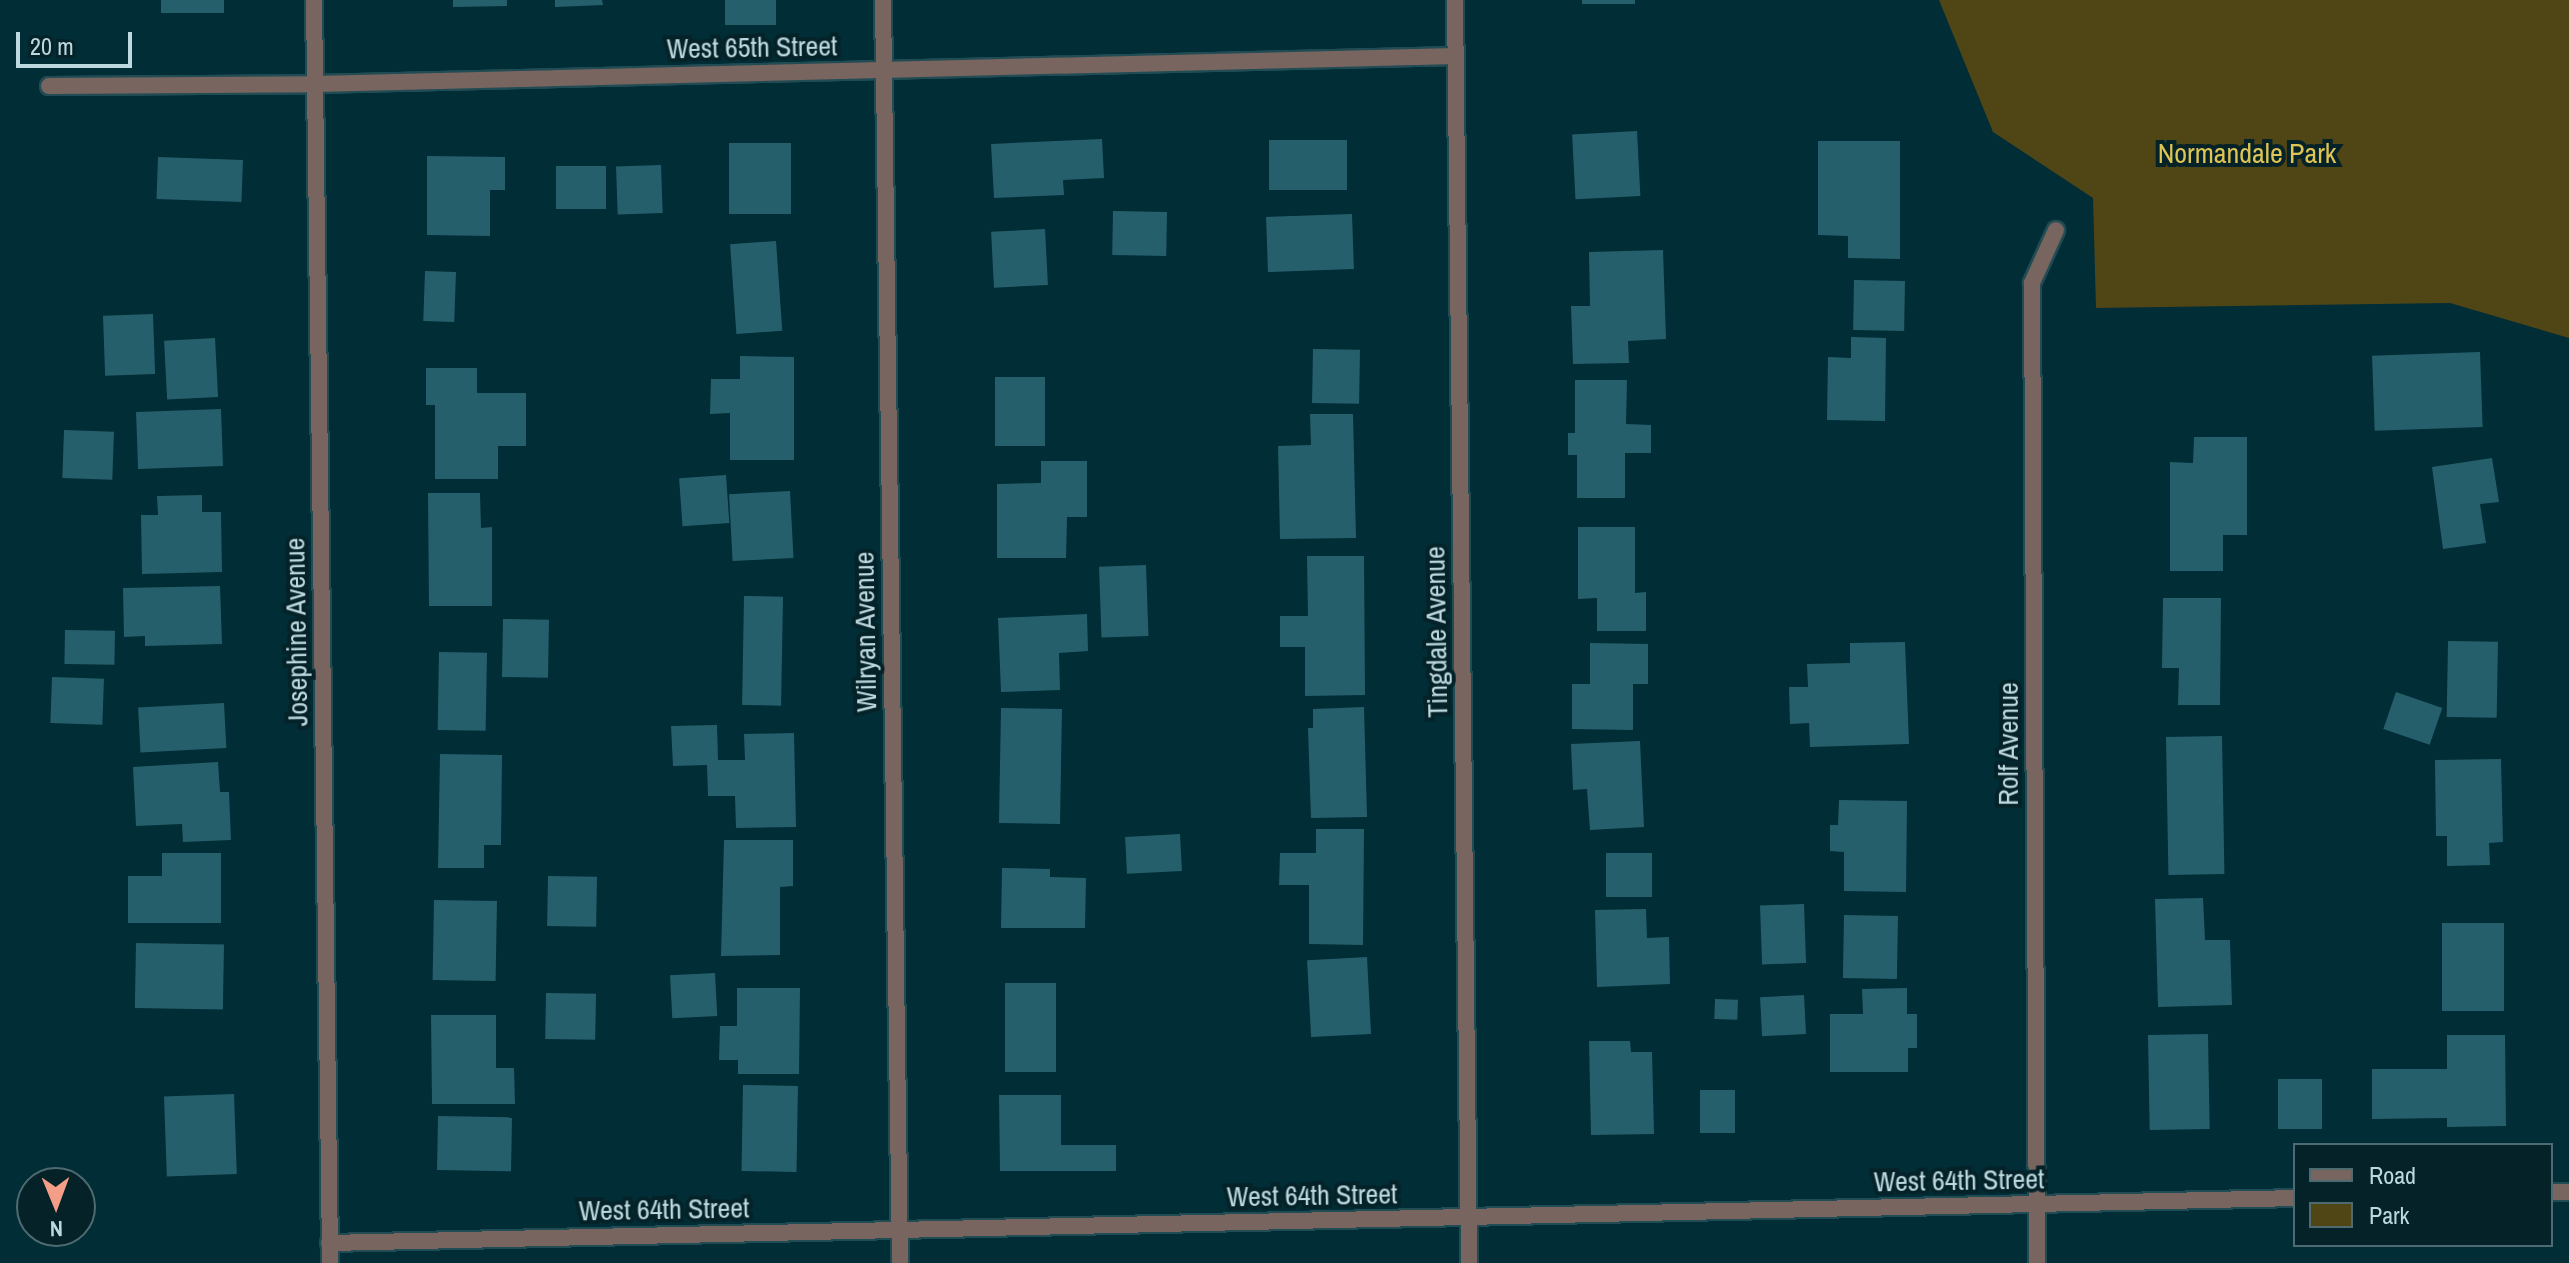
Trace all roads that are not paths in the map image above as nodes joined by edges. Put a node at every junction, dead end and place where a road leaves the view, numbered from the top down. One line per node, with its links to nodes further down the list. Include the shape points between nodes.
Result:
1 (314, 0): 6 (street, Josephine Avenue)
2 (883, 0): 5 (street, Wilryan Avenue)
3 (1455, 0): 4 (street, Tingdale Avenue)
4 (1456, 56): 5 (street, West 65th Street); 11 (street, Tingdale Avenue)
5 (884, 70): 6 (street, West 65th Street); 12 (street, Wilryan Avenue)
6 (315, 84): 7 (street, West 65th Street); 13 (street, Josephine Avenue)
7 (49, 86)
8 (2056, 230): 10 (street, Rolf Avenue, via 2032,283)
9 (2293, 1198): 10 (street, West 64th Street)
10 (2037, 1204): 11 (street, West 64th Street); 17 (street, Rolf Avenue)
11 (1468, 1217): 12 (street, West 64th Street); 16 (street, Tingdale Avenue)
12 (899, 1230): 13 (street, West 64th Street); 15 (street, Wilryan Avenue)
13 (329, 1243): 14 (street, Josephine Avenue)
14 (330, 1263)
15 (900, 1263)
16 (1469, 1263)
17 (2037, 1263)

